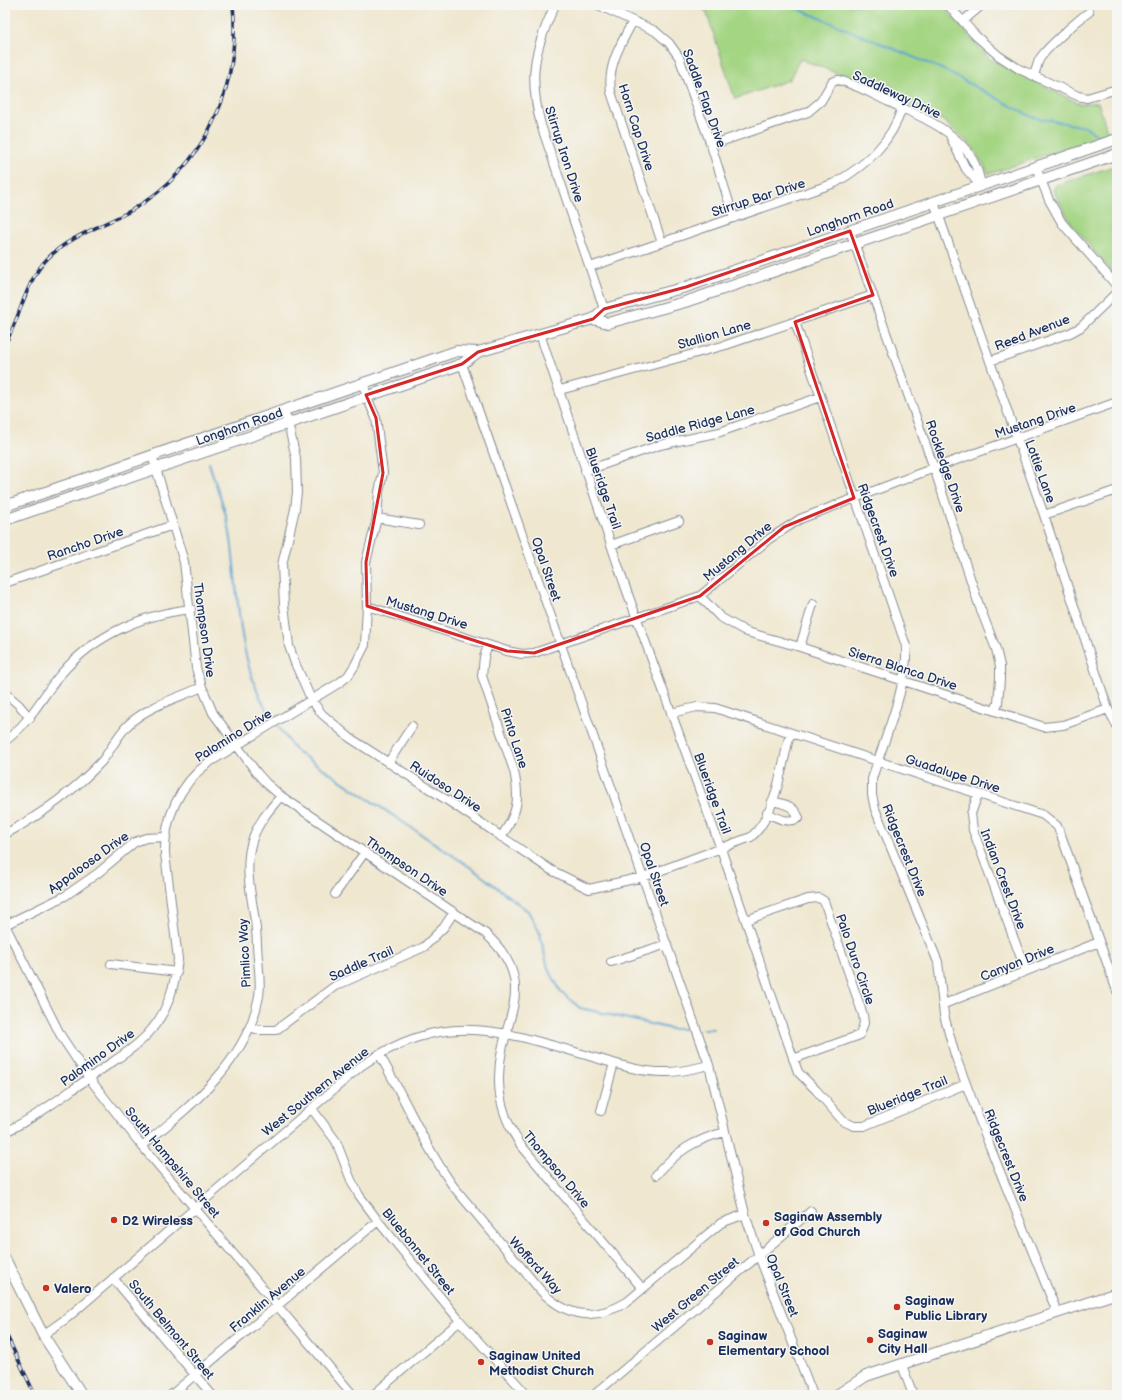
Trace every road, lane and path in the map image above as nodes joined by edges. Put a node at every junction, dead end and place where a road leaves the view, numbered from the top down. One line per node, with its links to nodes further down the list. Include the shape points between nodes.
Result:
1 (555, 5): 23 (street, Stirrup Iron Drive, via 541,37 536,57 534,96 541,125)
2 (598, 5): 6 (street, Saddle Flap Drive)
3 (948, 5): 7 (street)
4 (982, 5): 7 (street)
5 (1089, 12): 8 (street, via 1048,48 1040,59)
6 (633, 20): 12 (street, Saddle Flap Drive, via 663,36 675,49); 21 (street, Horn Cap Drive, via 615,57 610,82 611,92)
7 (963, 21): 8 (street, via 999,56)
8 (1034, 75): 9 (street, via 1078,96 1088,98)
9 (1117, 89)
10 (902, 108): 12 (street, Saddleway Drive, via 838,80 832,82 821,101 808,112); 16 (street, Saddleway Drive, via 926,118 965,148 977,167); 19 (street, Stirrup Bar Drive, via 886,140 859,168 836,183)
11 (1117, 139): 14 (main road, Longhorn Road)
12 (710, 145): 19 (street, Saddle Flap Drive)
13 (1117, 154): 15 (main road, Longhorn Road)
14 (1036, 167): 15 (street); 16 (main road, Longhorn Road)
15 (1041, 180): 18 (main road, Longhorn Road); 24 (street, via 1062,223)
16 (981, 186): 17 (main road, Longhorn Road)
17 (934, 202): 18 (street, Lottie Lane); 20 (main road, Longhorn Road)
18 (939, 215): 22 (main road, Longhorn Road); 32 (street, Lottie Lane)
19 (734, 218): 21 (street, Stirrup Bar Drive)
20 (850, 231): 22 (street, Rockledge Drive); 27 (main road, Longhorn Road, via 686,287)
21 (662, 243): 23 (street, Stirrup Bar Drive)
22 (855, 244): 26 (street, Rockledge Drive); 28 (main road, Longhorn Road, via 685,302 608,323)
23 (590, 267): 27 (street, Stirrup Iron Drive)
24 (1117, 286)
25 (1117, 292): 32 (street, Reed Avenue, via 1081,327 1070,333)
26 (873, 295): 29 (street, Stallion Lane); 44 (street, Rockledge Drive)
27 (604, 309): 28 (main road, Longhorn Road)
28 (593, 319): 30 (main road, Longhorn Road)
29 (795, 322): 35 (street, Stallion Lane, via 726,345); 37 (street, Ridgecrest Drive)
30 (540, 334): 31 (main road, Longhorn Road); 35 (street, Blueridge Trail)
31 (478, 352): 33 (main road, Longhorn Road); 34 (main road, Longhorn Road, via 457,351)
32 (990, 361): 41 (street, Lottie Lane)
33 (462, 364): 36 (main road, Longhorn Road); 62 (street, Opal Street)
34 (364, 383): 36 (street, Palomino Drive); 39 (main road, Longhorn Road)
35 (560, 390): 45 (street, Blueridge Trail)
36 (366, 395): 40 (main road, Longhorn Road); 50 (street, Palomino Drive, via 376,418 383,473)
37 (820, 397): 45 (street, Saddle Ridge Lane, via 727,430 660,445); 47 (street, Ridgecrest Drive)
38 (1117, 402): 41 (street, Mustang Drive)
39 (284, 411): 40 (street, Ruidoso Drive); 42 (main road, Longhorn Road)
40 (288, 423): 43 (main road, Longhorn Road); 68 (street, Ruidoso Drive, via 296,458 297,492 296,509 282,565 284,605 289,646)
41 (1017, 438): 44 (street, Mustang Drive); 49 (street, Lottie Lane)
42 (152, 455): 43 (street, Thompson Drive); 48 (main road, Longhorn Road)
43 (157, 467): 51 (main road, Longhorn Road); 54 (street, Thompson Drive)
44 (934, 468): 47 (street, Mustang Drive); 70 (street, Rockledge Drive, via 996,649 1000,679)
45 (585, 471): 55 (street, Blueridge Trail)
46 (1117, 490): 49 (street)
47 (854, 498): 57 (street, Mustang Drive, via 784,527); 65 (street, Ridgecrest Drive, via 904,634 907,657)
48 (5, 506)
49 (1044, 516): 69 (street, Lottie Lane)
50 (377, 518): 53 (street); 59 (street, Palomino Drive, via 366,562)
51 (5, 520)
52 (679, 521): 55 (street)
53 (419, 525)
54 (173, 526): 56 (street, Rancho Drive); 60 (street, Thompson Drive, via 184,562)
55 (611, 546): 61 (street, Blueridge Trail)
56 (5, 583)
57 (700, 596): 61 (street, Mustang Drive); 64 (street, Sierra Blanca Drive, via 720,617 747,632)
58 (814, 604): 64 (street)
59 (367, 606): 63 (street, Mustang Drive); 68 (street, Palomino Drive, via 365,644 355,665 348,676)
60 (190, 609): 66 (street, Thompson Drive, via 196,668); 72 (street, via 147,617 95,644 68,667)
61 (637, 619): 62 (street, Mustang Drive); 71 (street, Blueridge Trail)
62 (561, 644): 63 (street, Mustang Drive, via 534,653 522,654); 89 (street, Opal Street)
63 (488, 645): 86 (street, Pinto Lane, via 482,676 514,771 518,800 511,823)
64 (800, 647): 65 (street, Sierra Blanca Drive)
65 (903, 681): 70 (street, Sierra Blanca Drive); 78 (street, Ridgecrest Drive)
66 (202, 687): 77 (street, Thompson Drive, via 213,713); 84 (street, via 146,712 129,724 116,738 104,758 72,790)
67 (5, 693): 72 (street)
68 (312, 701): 77 (street, Palomino Drive); 79 (street, Ruidoso Drive, via 322,714 350,738)
69 (1108, 709): 70 (street, Sierra Blanca Drive, via 1052,727 1044,727); 74 (street, Lottie Lane)
70 (995, 711)
71 (671, 713): 75 (street, Guadalupe Drive, via 697,707 715,708); 87 (street, Blueridge Trail)
72 (30, 718): 76 (street)
73 (412, 726): 79 (street)
74 (1117, 726)
75 (790, 734): 78 (street, Guadalupe Drive); 82 (street, Ruidoso Drive)
76 (5, 741)
77 (237, 745): 81 (street, Thompson Drive, via 266,783); 85 (street, Palomino Drive, via 199,769 185,785 174,805)
78 (877, 760): 80 (street, Guadalupe Drive); 101 (street, Ridgecrest Drive, via 872,779 875,809 938,962)
79 (388, 763): 86 (street, Ruidoso Drive)
80 (978, 794): 94 (street, Guadalupe Drive, via 1043,816 1057,826); 98 (street, Indian Crest Drive, via 971,814 973,830)
81 (281, 796): 88 (street, Thompson Drive); 102 (street, Pimlico Way, via 261,822 249,856 248,868 260,981)
82 (772, 801): 83 (street, Ruidoso Drive); 83 (street, via 790,806 799,818 786,821)
83 (767, 813): 87 (street, Ruidoso Drive, via 763,825 751,837)
84 (5, 834)
85 (165, 837): 93 (street, Appaloosa Drive, via 146,838 135,842 65,896); 99 (street, Palomino Drive, via 178,950)
86 (501, 837): 89 (street, Ruidoso Drive, via 551,870 589,889)
87 (721, 849): 89 (street, Ruidoso Drive); 92 (street, Blueridge Trail)
88 (365, 852): 90 (street); 91 (street, Thompson Drive)
89 (643, 877): 95 (street, Opal Street)
90 (335, 894)
91 (454, 912): 102 (street, Saddle Trail, via 444,927 424,947 335,986 276,1030); 103 (street, Thompson Drive, via 492,940 510,965 516,994)
92 (746, 920): 105 (street, Blueridge Trail); 105 (street, Palo Duro Circle, via 808,899 819,898 824,901 864,1023 860,1035)
93 (5, 925): 108 (street, South Hampshire Street, via 61,1036)
94 (1099, 942): 98 (street, Canyon Drive); 100 (street, Guadalupe Drive)
95 (666, 944): 96 (street); 107 (street, Opal Street)
96 (610, 962)
97 (111, 964): 99 (street)
98 (1026, 971): 101 (street, Canyon Drive)
99 (177, 972): 108 (street, Palomino Drive, via 168,1003 152,1029 138,1044)
100 (1117, 991)
101 (944, 1004): 109 (street, Ridgecrest Drive, via 944,1015 955,1055)
102 (250, 1027): 114 (street, Pimlico Way, via 212,1084 192,1105)
103 (506, 1034): 104 (street, West Southern Avenue, via 469,1029 439,1031 405,1041); 106 (street, West Southern Avenue); 123 (street, Thompson Drive, via 499,1084 503,1111 513,1133)
104 (379, 1054): 110 (street, West Southern Avenue, via 361,1066); 123 (street, Wofford Way, via 440,1168 553,1303 571,1312 602,1313 627,1302)
105 (793, 1059): 109 (street, Blueridge Trail, via 798,1072 843,1121 854,1126 864,1126)
106 (614, 1064): 107 (street, West Southern Avenue, via 666,1073); 111 (street)
107 (709, 1065): 113 (street, Opal Street)
108 (89, 1078): 112 (street, Palomino Drive, via 39,1113); 114 (street, South Hampshire Street)
109 (966, 1084): 126 (street, Ridgecrest Drive)
110 (312, 1109): 116 (street, West Southern Avenue); 119 (street, Bluebonnet Street, via 336,1141 359,1195)
111 (601, 1111)
112 (5, 1132)
113 (725, 1132): 115 (street, via 686,1147); 118 (street, Opal Street)
114 (142, 1146): 116 (street, South Hampshire Street)
115 (656, 1175)
116 (195, 1208): 122 (street, West Southern Avenue); 125 (street, South Hampshire Street)
117 (811, 1211): 120 (street, West Green Street)
118 (745, 1214): 120 (street, Opal Street); 123 (street, Wofford Way, via 721,1223)
119 (378, 1221): 125 (street, Franklin Avenue); 127 (street, Bluebonnet Street)
120 (759, 1256): 137 (street, West Green Street); 138 (street, Opal Street)
121 (5, 1259): 128 (main road)
122 (113, 1278): 128 (street, West Southern Avenue); 130 (street, South Belmont Street)
123 (642, 1288)
124 (1117, 1293): 126 (main road)
125 (278, 1306): 130 (street, Franklin Avenue); 134 (street, South Hampshire Street)
126 (1057, 1312): 129 (main road)
127 (460, 1321): 135 (street); 136 (street, Bluebonnet Street)
128 (43, 1335): 131 (main road)
129 (902, 1365): 139 (main road, via 866,1376); 140 (street)
130 (196, 1375): 132 (street, Franklin Avenue); 133 (street, South Belmont Street)
131 (82, 1395)
132 (171, 1395)
133 (212, 1395)
134 (353, 1395)
135 (373, 1395)
136 (527, 1395)
137 (594, 1395)
138 (813, 1395)
139 (837, 1395)
140 (912, 1395)

